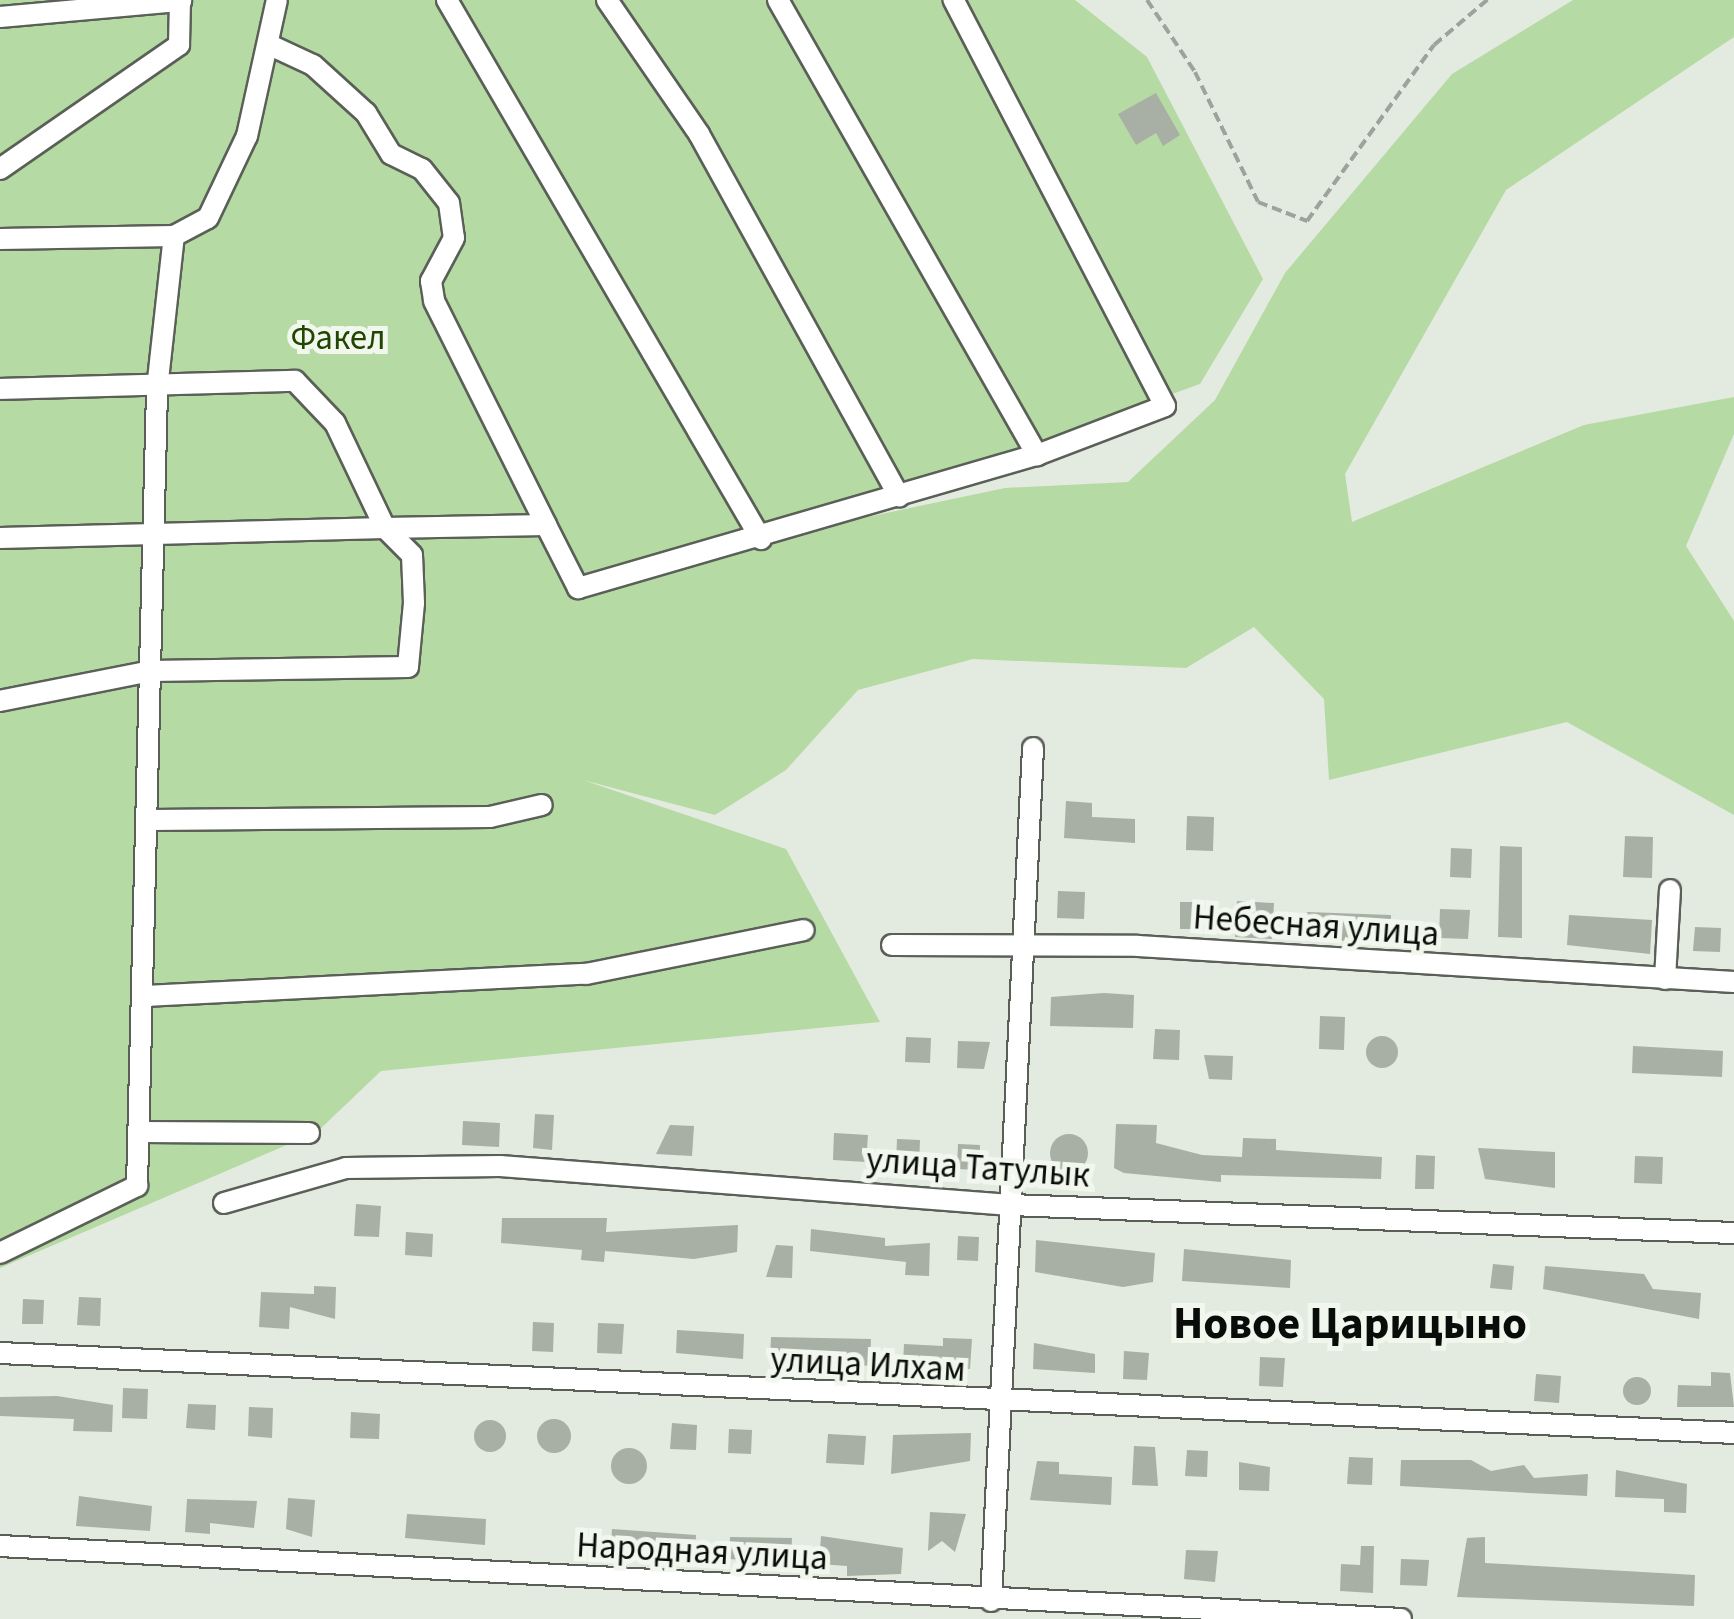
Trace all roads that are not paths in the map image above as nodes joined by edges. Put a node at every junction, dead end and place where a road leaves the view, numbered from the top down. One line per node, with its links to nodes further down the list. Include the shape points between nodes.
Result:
1 (277, 0): 8 (street)
2 (447, 0): 20 (street)
3 (607, 0): 15 (street, via 699,134)
4 (778, 0): 14 (street)
5 (954, 0): 14 (street, via 1165,406)
6 (180, 1): 7 (street); 9 (street, via 179,45)
7 (0, 18)
8 (272, 46): 10 (street, via 248,136 208,218); 16 (street, via 313,65 366,114 390,154 422,170 449,202 454,238 431,282 434,301)
9 (0, 169)
10 (174, 236): 11 (street); 13 (street)
11 (0, 239)
12 (0, 389): 13 (street)
13 (157, 390): 17 (street, via 296,381 334,422); 18 (street)
14 (1037, 455): 15 (street)
15 (900, 497): 20 (street)
16 (546, 525): 17 (street); 20 (street, via 578,588)
17 (384, 528): 18 (street); 21 (street, via 412,555 408,667)
18 (153, 537): 19 (street); 21 (street)
19 (0, 538)
20 (761, 540)
21 (151, 671): 22 (street); 25 (street)
22 (0, 701)
23 (1033, 748): 29 (street)
24 (542, 806): 25 (street, via 490,817)
25 (151, 820): 32 (street)
26 (1670, 890): 30 (street)
27 (804, 930): 32 (street, via 586,974)
28 (892, 945): 29 (street, Небесная улица)
29 (1024, 948): 30 (street, Небесная улица, via 1138,946); 36 (street)
30 (1665, 979): 31 (street, Небесная улица)
31 (1734, 982)
32 (145, 996): 33 (street)
33 (140, 1132): 34 (street); 38 (street, via 137,1186)
34 (310, 1133)
35 (224, 1203): 36 (street, улица Татулык, via 346,1168 500,1166)
36 (1010, 1205): 37 (street, улица Татулык); 40 (street)
37 (1734, 1233)
38 (0, 1253)
39 (0, 1353): 40 (street, улица Илхам)
40 (996, 1404): 41 (street, улица Илхам); 43 (street)
41 (1734, 1433)
42 (0, 1546): 43 (street, Народная улица)
43 (991, 1601): 44 (street, Народная улица)
44 (1401, 1619)

